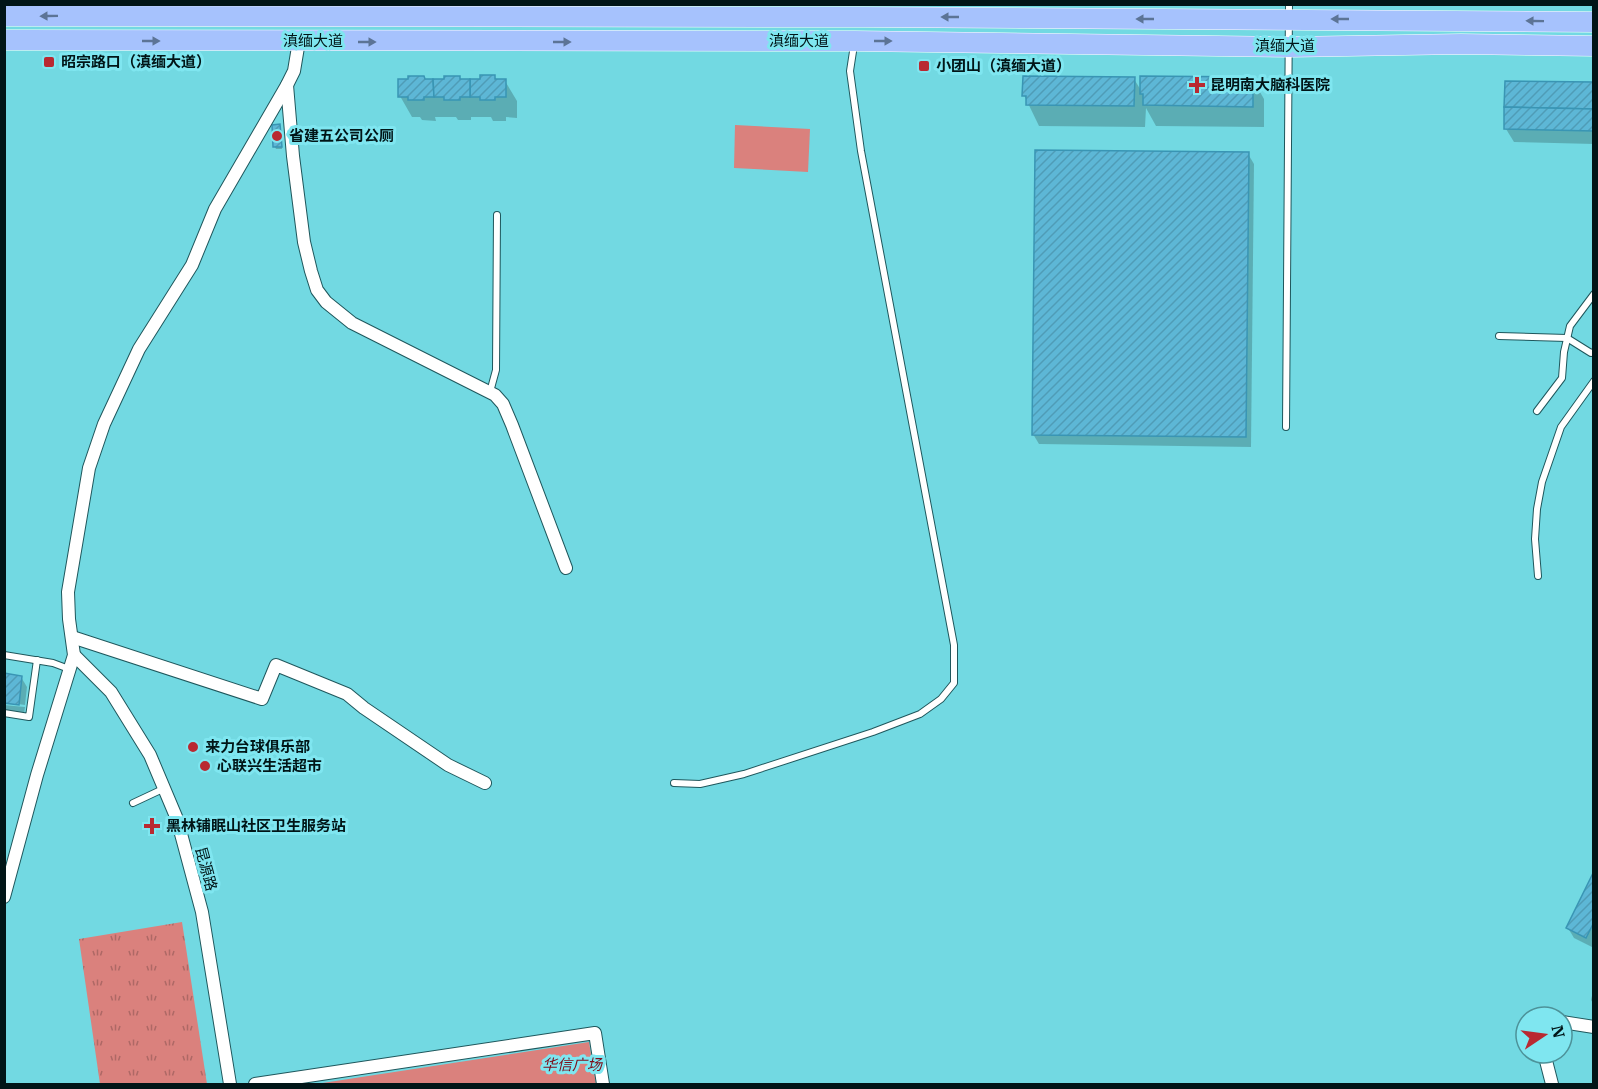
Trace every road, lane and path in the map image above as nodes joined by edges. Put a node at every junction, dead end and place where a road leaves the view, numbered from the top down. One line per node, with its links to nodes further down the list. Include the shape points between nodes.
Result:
1 (723, 11): 2 (main road, 滇缅大道); 4 (main road, 滇缅大道, one-way to 4)
2 (864, 12): 3 (main road, 滇缅大道, one-way to 2)
3 (1288, 12): 5 (main road, 滇缅大道, one-way to 3); 10 (lane)
4 (4, 16)
5 (1593, 22)
6 (4, 40): 7 (main road, 滇缅大道, one-way to 7)
7 (299, 41): 8 (main road, 滇缅大道, one-way to 8); 11 (street, via 294,71)
8 (855, 41): 10 (main road, 滇缅大道, one-way to 10); 30 (lane, via 850,71 861,151 954,645 954,683 920,714 873,732 744,774 700,784)
9 (1593, 46): 10 (main road, 滇缅大道)
10 (1290, 47): 20 (lane)
11 (287, 85): 18 (street, via 304,242 317,290 334,311 352,323); 23 (street, via 215,209 192,265 139,349 104,424 89,468 72,565 68,592)
12 (497, 215): 18 (lane, via 496,370)
13 (1593, 294): 15 (lane, via 1570,326)
14 (1499, 336): 15 (lane)
15 (1567, 338): 16 (lane); 19 (lane, via 1563,378)
16 (1593, 352)
17 (1593, 381): 22 (lane, via 1561,427 1542,482 1535,539)
18 (490, 392): 21 (street, via 508,414)
19 (1537, 411)
20 (1286, 428)
21 (566, 568)
22 (1538, 576)
23 (72, 637): 24 (street); 29 (street, via 262,699 276,665 347,694 448,765)
24 (74, 655): 27 (street); 31 (street, 昆源路, via 111,692 150,755)
25 (4, 656): 26 (lane)
26 (37, 660): 27 (lane); 28 (lane, via 29,717)
27 (70, 669): 33 (street)
28 (4, 713)
29 (485, 783)
30 (674, 783)
31 (165, 789): 32 (lane); 37 (street, 昆源路, via 202,912)
32 (133, 803)
33 (4, 897)
34 (1574, 1024): 35 (street)
35 (1593, 1028)
36 (1547, 1065): 40 (street)
37 (230, 1084)
38 (255, 1084): 39 (street, via 595,1033)
39 (603, 1084)
40 (1552, 1084)

